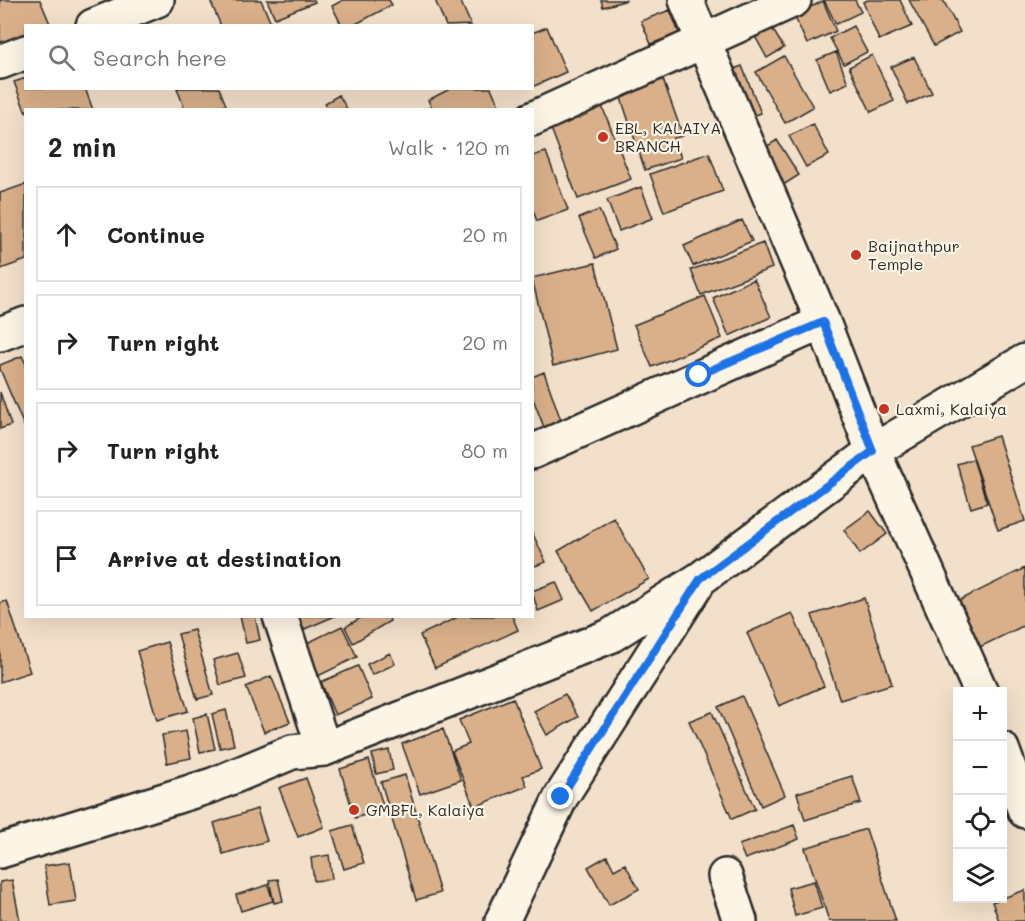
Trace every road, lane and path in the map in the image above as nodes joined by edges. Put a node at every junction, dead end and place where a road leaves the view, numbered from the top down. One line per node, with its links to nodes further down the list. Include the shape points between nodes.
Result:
1 (157, 0): 4 (street)
2 (686, 0): 5 (street)
3 (794, 0): 5 (street)
4 (98, 24)
5 (705, 43): 8 (street); 9 (street)
6 (24, 53): 7 (street)
7 (0, 62)
8 (534, 118)
9 (823, 322): 13 (street); 14 (street)
10 (24, 325): 11 (street)
11 (0, 334)
12 (1025, 361): 14 (street)
13 (534, 451)
14 (873, 451): 15 (street); 17 (street)
15 (700, 579): 18 (street, via 610,636); 23 (street, via 561,797)
16 (281, 618): 18 (street)
17 (979, 687)
18 (324, 749): 21 (street, via 292,752 213,785)
19 (1007, 762): 20 (street)
20 (1025, 811)
21 (0, 851)
22 (724, 876): 24 (street)
23 (502, 921)
24 (740, 921)

